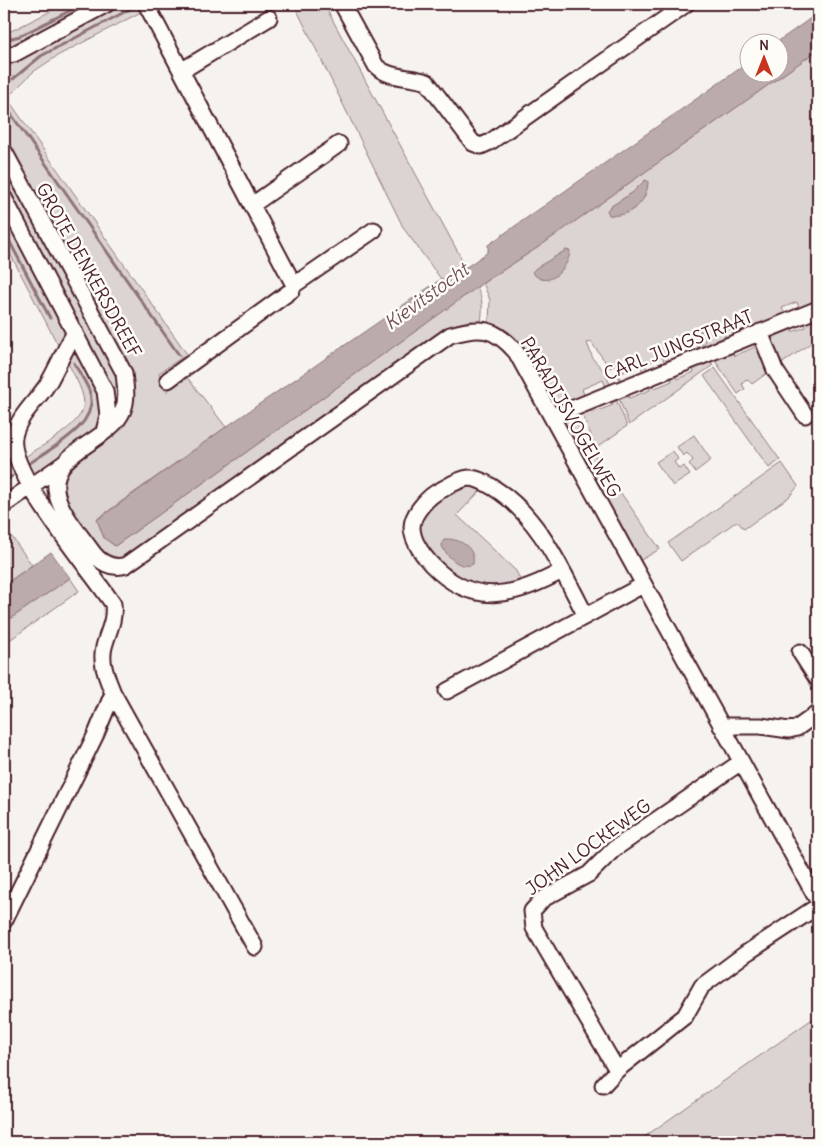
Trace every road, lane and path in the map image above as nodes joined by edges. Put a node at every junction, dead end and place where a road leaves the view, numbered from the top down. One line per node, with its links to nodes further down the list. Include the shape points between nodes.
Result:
1 (107, 4): 6 (street)
2 (146, 4): 8 (street)
3 (342, 4): 4 (street, via 376,66 390,75 427,82 473,143 481,146)
4 (686, 4)
5 (270, 18): 8 (street)
6 (9, 55): 7 (street)
7 (4, 66)
8 (181, 70): 12 (street)
9 (339, 144): 12 (street)
10 (4, 151): 21 (street, GROTE DENKERSDREEF, via 124,373 126,393 123,411)
11 (4, 198): 17 (street)
12 (252, 205): 14 (street)
13 (374, 230): 14 (street)
14 (294, 285): 18 (street, via 292,290)
15 (818, 309): 16 (street, CARL JUNGSTRAAT)
16 (760, 332): 19 (street, via 775,370); 20 (street, CARL JUNGSTRAAT)
17 (75, 333): 21 (street, via 105,391 108,415); 23 (street, via 50,380 16,427 14,450)
18 (168, 380)
19 (805, 415)
20 (552, 417): 25 (street, PARADIJSVOGELWEG, via 516,352 502,336 469,329 450,335 126,565); 27 (street, PARADIJSVOGELWEG)
21 (104, 432): 22 (street, GROTE DENKERSDREEF)
22 (64, 463): 23 (street, GROTE DENKERSDREEF); 25 (street, via 56,478 58,497 94,554)
23 (31, 486): 24 (street, GROTE DENKERSDREEF); 28 (street)
24 (4, 505)
25 (109, 566): 28 (street, via 111,574)
26 (562, 571): 26 (street, via 529,518 507,496 479,479 468,478 437,492 413,519 412,529 424,556 444,578 470,590 492,594 517,591); 29 (street)
27 (643, 585): 29 (street); 35 (street, PARADIJSVOGELWEG)
28 (104, 591): 33 (street, via 113,604 114,615 103,660)
29 (586, 616): 32 (street)
30 (800, 652): 31 (street)
31 (818, 680)
32 (448, 691)
33 (113, 693): 39 (street); 40 (street)
34 (818, 713): 35 (street, via 798,728 788,730)
35 (721, 726): 36 (street, PARADIJSVOGELWEG)
36 (741, 762): 37 (street, PARADIJSVOGELWEG); 41 (street, JOHN LOCKEWEG, via 614,849 589,874 543,899 532,911 534,928)
37 (818, 901)
38 (818, 906): 41 (street, via 702,986 685,1016)
39 (4, 921)
40 (255, 947)
41 (617, 1070): 42 (street)
42 (603, 1085)

